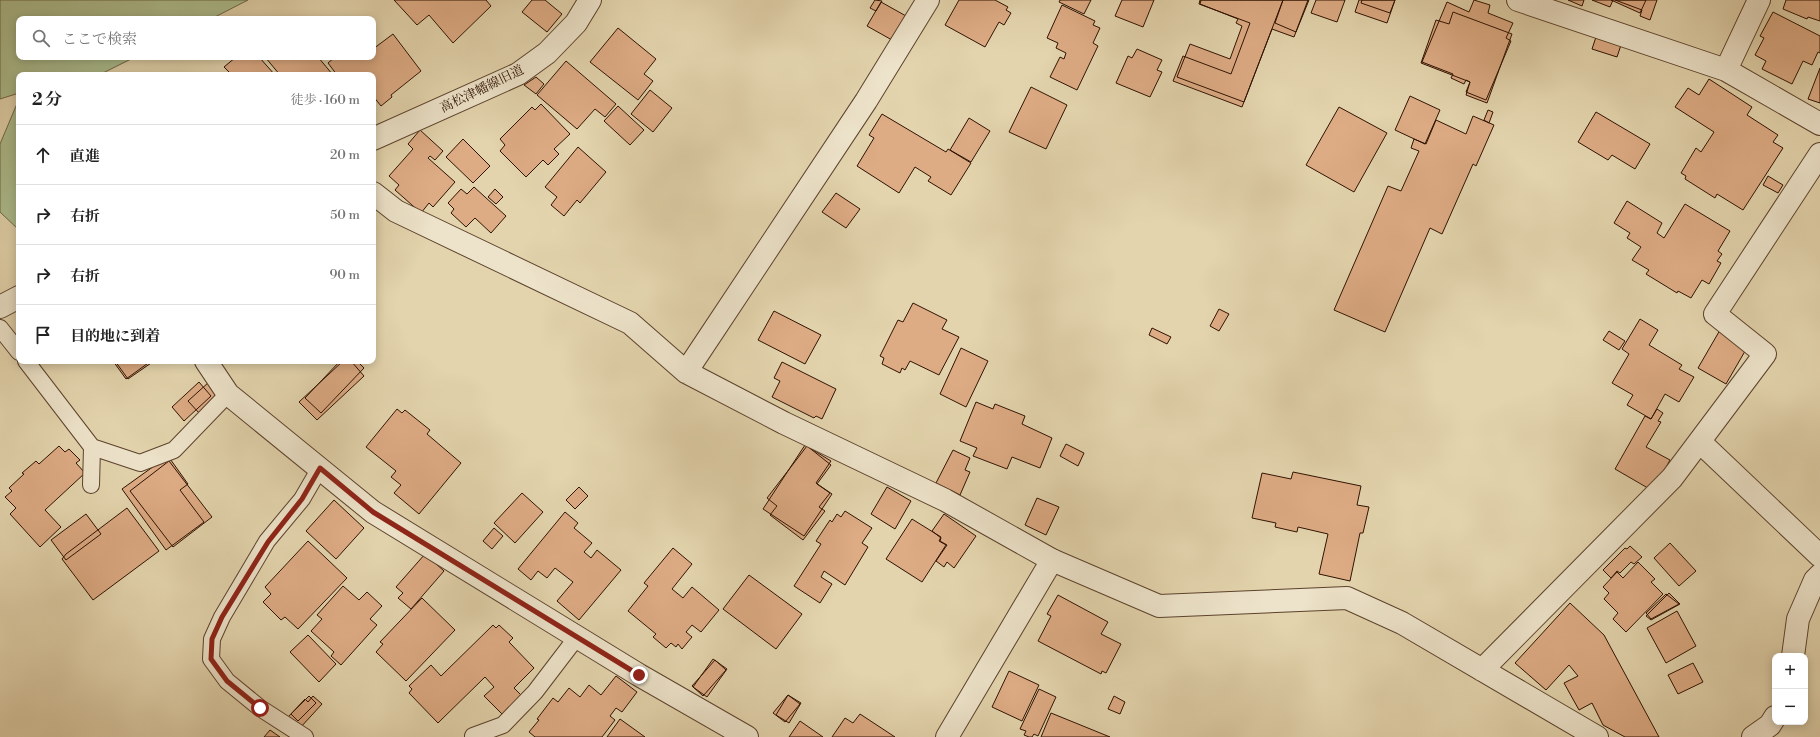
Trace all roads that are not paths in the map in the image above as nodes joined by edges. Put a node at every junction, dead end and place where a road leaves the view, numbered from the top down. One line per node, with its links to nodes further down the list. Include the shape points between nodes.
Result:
1 (590, 0): 7 (street, 高松津幡線旧道, via 576,23 547,53 518,74)
2 (928, 0): 16 (street, via 866,102)
3 (1518, 0): 5 (street)
4 (1759, 0): 5 (street)
5 (1726, 70): 6 (street)
6 (1820, 124)
7 (376, 138)
8 (1820, 154): 18 (street, via 1715,314 1765,354)
9 (376, 195): 16 (street, via 396,211 630,322)
10 (16, 299): 11 (street)
11 (0, 307)
12 (0, 328): 13 (lane)
13 (16, 348)
14 (28, 364): 19 (lane)
15 (208, 364): 17 (street)
16 (686, 372): 23 (street, via 784,423 945,500)
17 (228, 394): 19 (lane, via 174,450 140,463); 20 (street)
18 (1700, 442): 22 (street); 27 (street, via 1672,478)
19 (92, 447): 21 (lane)
20 (320, 468): 25 (street, via 373,512); 30 (lane, via 302,499 268,542 222,617 212,639 211,659 227,681 260,708)
21 (91, 485)
22 (1820, 556)
23 (1052, 560): 27 (street, via 1159,606 1348,598 1402,623); 32 (street)
24 (1820, 575): 26 (street, via 1798,619)
25 (577, 637): 29 (lane, via 535,692 502,725); 31 (street)
26 (1793, 653)
27 (1482, 670): 33 (street)
28 (1772, 722): 34 (street)
29 (473, 736)
30 (305, 737)
31 (747, 737)
32 (947, 737)
33 (1597, 737)
34 (1753, 737)

